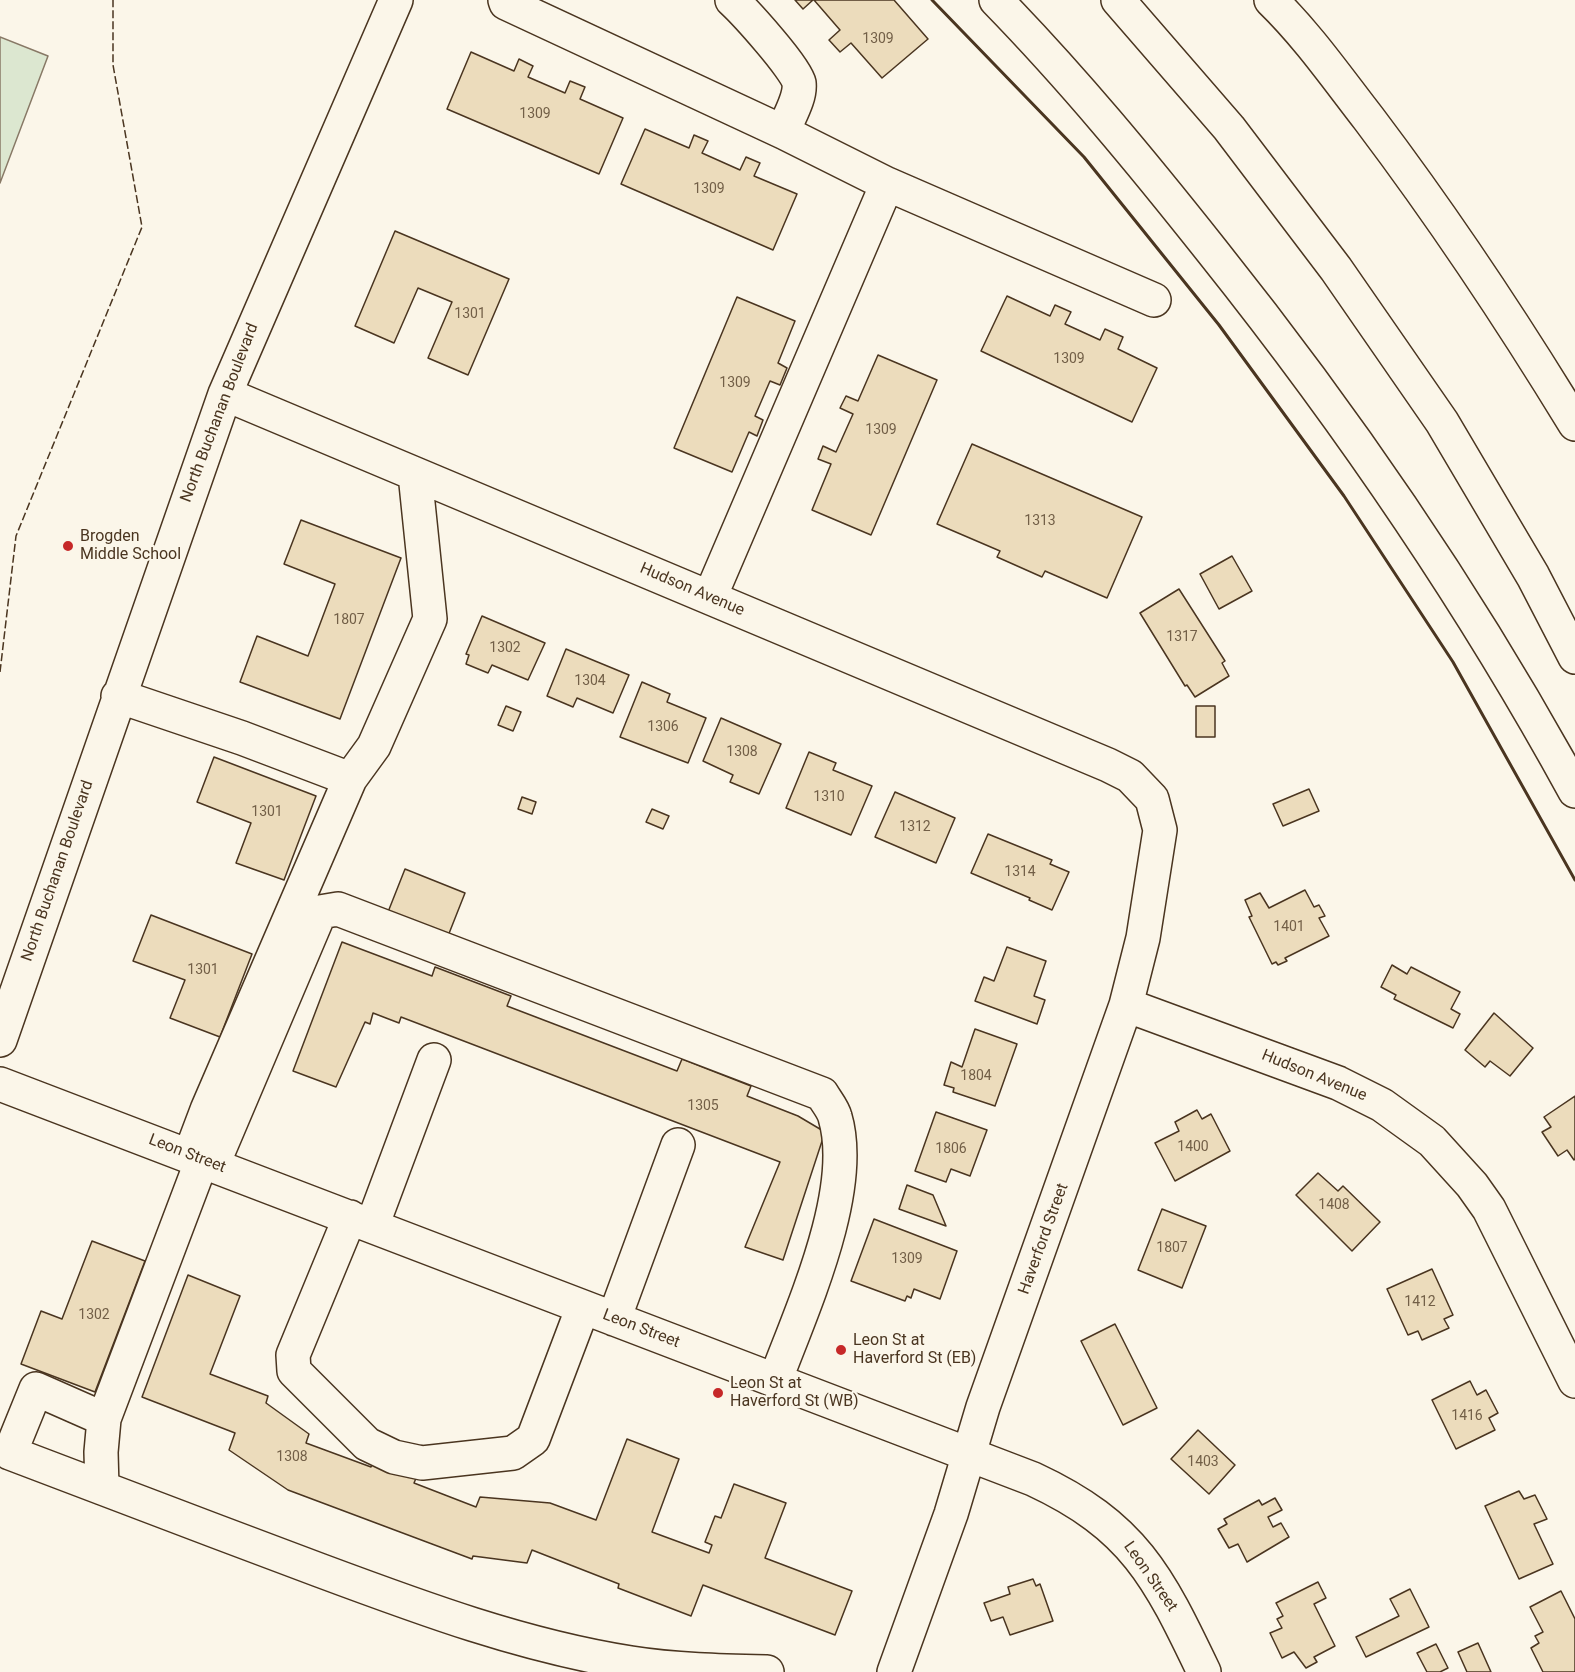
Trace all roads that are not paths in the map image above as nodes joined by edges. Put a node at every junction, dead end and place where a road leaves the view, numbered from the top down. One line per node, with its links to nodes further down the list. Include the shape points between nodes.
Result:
1 (396, 0): 11 (main road, North Buchanan Boulevard)
2 (505, 0): 8 (main road)
3 (732, 0): 8 (main road, via 797,77 798,94)
4 (996, 0): 18 (main road, via 1112,125 1273,328 1420,534)
5 (1118, 0): 15 (main road, via 1229,128 1349,288 1442,422 1533,576)
6 (1271, 0): 7 (main road)
7 (1293, 14): 12 (main road, via 1515,325)
8 (783, 132): 9 (main road)
9 (887, 184): 10 (main road); 14 (main road)
10 (1154, 300)
11 (225, 394): 13 (main road, Hudson Avenue); 16 (main road, North Buchanan Boulevard)
12 (1575, 424)
13 (416, 474): 14 (main road, Hudson Avenue); 17 (main road, via 430,618 374,746)
14 (710, 597): 19 (main road, Hudson Avenue, via 1108,765 1130,776)
15 (1575, 657)
16 (118, 696): 17 (main road); 21 (main road, North Buchanan Boulevard)
17 (350, 779): 25 (main road, via 207,1110)
18 (1575, 791)
19 (1152, 799): 20 (main road, Haverford Street, via 1160,830 1143,938)
20 (1126, 1005): 30 (main road, Hudson Avenue, via 1338,1083 1382,1105 1432,1141 1489,1209); 32 (main road, Haverford Street)
21 (0, 1040)
22 (434, 1060): 26 (main road)
23 (0, 1084): 25 (main road, Leon Street)
24 (678, 1145): 28 (main road)
25 (202, 1160): 26 (main road, Leon Street); 29 (main road, via 320,912 338,909 822,1094 835,1115 840,1141 838,1182 828,1236); 31 (main road)
26 (361, 1221): 27 (main road, Leon Street); 27 (main road, via 293,1355 294,1371 367,1444 394,1457 422,1463 513,1453 533,1439)
27 (583, 1307): 28 (main road, Leon Street)
28 (614, 1319): 29 (main road, Leon Street)
29 (776, 1381): 32 (main road, Leon Street)
30 (1575, 1381)
31 (104, 1419): 33 (main road); 33 (main road, via 36,1389 10,1453)
32 (969, 1455): 35 (main road, Haverford Street); 36 (main road, Leon Street, via 1072,1497 1127,1541 1169,1599)
33 (102, 1488): 34 (main road, via 420,1607 519,1639 632,1663)
34 (767, 1672)
35 (894, 1672)
36 (1204, 1672)

